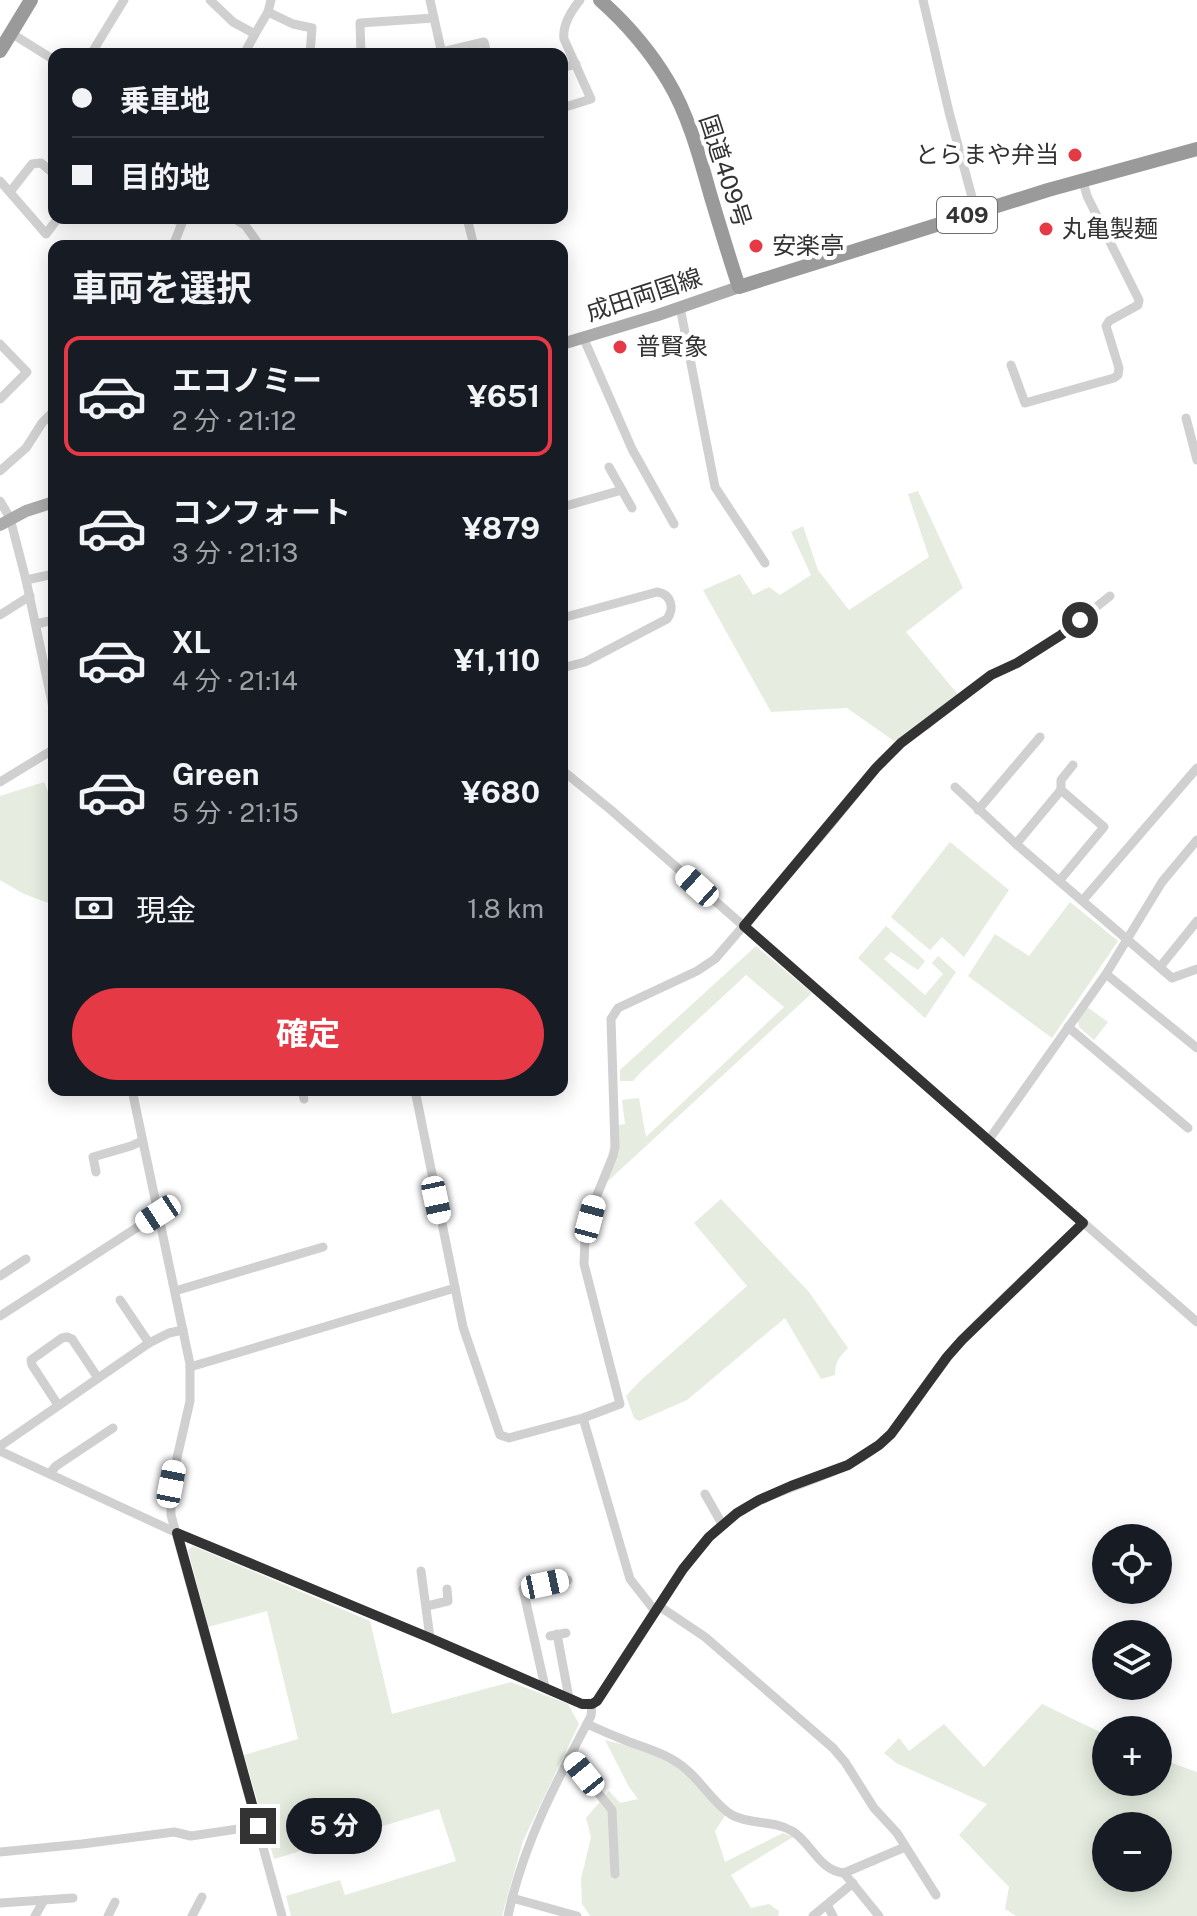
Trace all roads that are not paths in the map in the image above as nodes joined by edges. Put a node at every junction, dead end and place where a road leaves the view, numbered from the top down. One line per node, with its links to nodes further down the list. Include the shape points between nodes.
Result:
1 (31, 0): 11 (highway)
2 (124, 0): 13 (street)
3 (210, 0): 12 (street)
4 (271, 0): 9 (street)
5 (430, 0): 10 (street)
6 (580, 0): 22 (street, via 563,33)
7 (600, 0): 32 (highway, 国道409号, via 645,48 674,93)
8 (923, 0): 30 (street)
9 (268, 12): 12 (street); 15 (street, via 312,28)
10 (434, 18): 16 (street, via 360,23); 17 (street)
11 (11, 33): 20 (highway); 21 (street)
12 (255, 34): 14 (street)
13 (95, 48)
14 (247, 48)
15 (310, 48)
16 (361, 48)
17 (441, 48)
18 (461, 48): 19 (street, via 484,42)
19 (486, 48)
20 (0, 51)
21 (48, 56)
22 (576, 64): 23 (street); 24 (street, via 591,99)
23 (568, 66)
24 (568, 106)
25 (1197, 149): 28 (highway, 409)
26 (48, 169): 29 (street, via 32,164)
27 (0, 181): 29 (street)
28 (1083, 181): 30 (highway, 409); 37 (street, via 1139,300 1106,326 1118,375 1025,403)
29 (10, 192): 31 (street, via 46,234)
30 (976, 212): 32 (highway, 409)
31 (54, 224)
32 (739, 287): 33 (main road, 成田両国線)
33 (680, 307): 34 (main road, 成田両国線); 51 (street, via 715,487)
34 (583, 337): 35 (main road, 成田両国線); 50 (street, via 632,449)
35 (568, 342)
36 (0, 344): 38 (street, via 27,372)
37 (1011, 365)
38 (0, 399)
39 (48, 417): 43 (street, via 26,448)
40 (1186, 418): 41 (street)
41 (1197, 460)
42 (609, 467): 44 (street)
43 (0, 471)
44 (622, 490): 47 (street); 48 (street)
45 (0, 501): 49 (street)
46 (48, 504): 49 (main road)
47 (568, 505)
48 (632, 508)
49 (5, 522): 53 (street)
50 (674, 524)
51 (765, 563)
52 (48, 575): 53 (street)
53 (26, 580): 54 (street)
54 (30, 596): 56 (street); 59 (street)
55 (1110, 596): 76 (street, via 901,743)
56 (0, 615)
57 (568, 616): 60 (street, via 657,592 666,595 671,610 667,619)
58 (48, 621): 59 (street)
59 (36, 624): 61 (street)
60 (568, 666)
61 (48, 683)
62 (1040, 737): 70 (street)
63 (48, 753): 67 (street)
64 (1073, 765): 69 (street, via 1061,780)
65 (1196, 772): 74 (street)
66 (568, 775): 76 (street)
67 (0, 782)
68 (955, 787): 70 (street)
69 (1061, 790): 72 (street); 73 (street, via 1104,827)
70 (978, 810): 72 (street)
71 (1197, 840): 77 (street, via 1162,882)
72 (1016, 844): 73 (street)
73 (1060, 880): 74 (street)
74 (1083, 900): 77 (street)
75 (1197, 921): 78 (street)
76 (744, 926): 87 (street); 104 (street, via 715,959 618,1008 611,1019 615,1147 595,1200 584,1264 620,1404)
77 (1128, 940): 78 (street); 80 (street)
78 (1160, 967): 79 (street, via 1172,978)
79 (1197, 970)
80 (1106, 974): 81 (street); 82 (street)
81 (1068, 1027): 85 (street); 87 (street)
82 (1197, 1048)
83 (133, 1096): 86 (street)
84 (416, 1096): 94 (street)
85 (1188, 1128)
86 (142, 1141): 88 (street, via 93,1157); 89 (street)
87 (988, 1141): 90 (street)
88 (96, 1172)
89 (158, 1214): 95 (street); 97 (street)
90 (1083, 1223): 98 (street); 109 (street, via 962,1340 879,1445 848,1465 759,1500)
91 (323, 1247): 95 (street)
92 (26, 1259): 93 (street)
93 (0, 1276)
94 (455, 1288): 101 (street); 104 (street, via 500,1435 509,1438)
95 (175, 1291): 99 (street)
96 (120, 1300): 100 (street)
97 (0, 1316)
98 (1197, 1322)
99 (183, 1330): 100 (street); 101 (street)
100 (149, 1343): 102 (street)
101 (190, 1367): 110 (street, via 188,1410 171,1484)
102 (98, 1378): 103 (street); 103 (street, via 67,1337 35,1356 32,1365)
103 (58, 1405): 106 (street)
104 (583, 1418): 115 (street, via 630,1579)
105 (113, 1428): 107 (street)
106 (0, 1448): 107 (street)
107 (51, 1474): 110 (street)
108 (705, 1494): 109 (street)
109 (722, 1524): 115 (street)
110 (177, 1533): 117 (street); 123 (street)
111 (421, 1571): 114 (street)
112 (568, 1580): 118 (street, via 523,1589)
113 (447, 1589): 114 (street, via 448,1601)
114 (427, 1606): 117 (street)
115 (657, 1608): 120 (street); 124 (street, via 705,1637 833,1748)
116 (558, 1634): 119 (street)
117 (430, 1638): 118 (street)
118 (545, 1687): 119 (street)
119 (569, 1698): 120 (street)
120 (592, 1704): 121 (street)
121 (587, 1724): 122 (street); 126 (street, via 657,1751 687,1769 730,1814 795,1832 828,1868)
122 (569, 1757): 127 (street, via 612,1810); 132 (street, via 529,1842)
123 (258, 1826): 125 (street); 140 (street)
124 (905, 1847): 126 (street); 129 (street)
125 (0, 1852)
126 (844, 1873): 128 (street)
127 (615, 1874)
128 (853, 1883): 136 (street); 145 (street)
129 (936, 1895)
130 (202, 1897): 139 (street)
131 (73, 1898): 133 (street)
132 (512, 1898): 141 (street); 142 (street)
133 (44, 1900): 135 (street); 137 (street)
134 (115, 1902): 138 (street)
135 (0, 1903)
136 (827, 1905): 143 (street); 144 (street)
137 (35, 1916)
138 (108, 1916)
139 (192, 1916)
140 (282, 1916)
141 (508, 1916)
142 (577, 1916)
143 (813, 1916)
144 (833, 1916)
145 (879, 1916)

